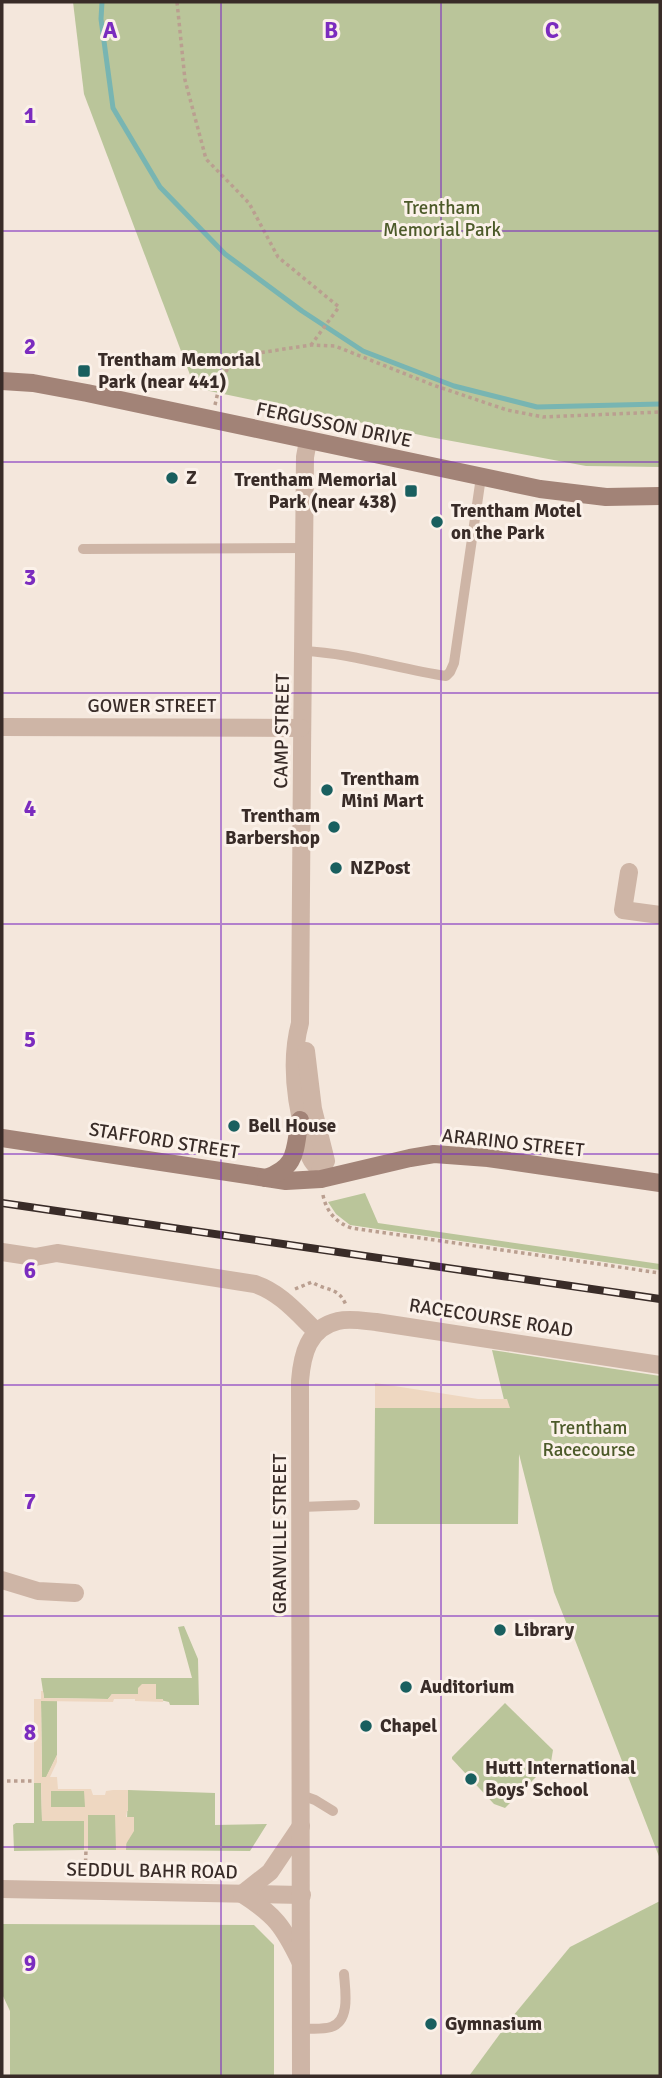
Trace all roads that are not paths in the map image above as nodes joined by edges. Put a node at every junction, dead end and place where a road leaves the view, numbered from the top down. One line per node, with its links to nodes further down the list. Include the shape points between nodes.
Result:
1 (2, 381): 2 (street, FERGUSSON DRIVE, via 33,383)
2 (308, 441): 3 (street, FERGUSSON DRIVE); 5 (street, CAMP STREET)
3 (481, 477): 4 (street, FERGUSSON DRIVE, via 606,497); 7 (lane, via 450,673 419,672)
4 (660, 496)
5 (305, 548): 6 (lane); 7 (street, CAMP STREET)
6 (83, 549)
7 (304, 651): 9 (street, CAMP STREET)
8 (2, 727): 9 (street, GOWER STREET)
9 (301, 728): 12 (street, CAMP STREET)
10 (629, 872): 11 (street, via 623,910)
11 (660, 915)
12 (300, 1023): 13 (street, CAMP STREET, via 295,1087); 15 (street, CAMP STREET, via 326,1161)
13 (300, 1120): 15 (street, CAMP STREET, via 312,1163); 16 (street, via 292,1160)
14 (2, 1139): 16 (street, STAFFORD STREET)
15 (320, 1174): 16 (street, STAFFORD STREET, via 286,1181); 17 (street, ARARINO STREET, via 434,1154)
16 (266, 1178)
17 (660, 1183)
18 (2, 1252): 19 (street, via 35,1257 57,1253 255,1284 280,1296)
19 (317, 1332): 20 (street, RACECOURSE ROAD, via 351,1320); 22 (street, GRANVILLE STREET, via 302,1358)
20 (660, 1365)
21 (355, 1505): 22 (lane)
22 (301, 1507): 25 (street, GRANVILLE STREET)
23 (2, 1580): 24 (street, via 38,1591)
24 (75, 1593)
25 (301, 1795): 26 (lane); 27 (street, GRANVILLE STREET)
26 (332, 1811)
27 (301, 1826): 29 (street, via 270,1872); 30 (street, GRANVILLE STREET)
28 (2, 1889): 29 (street, SEDDUL BAHR ROAD)
29 (242, 1894): 30 (street, SEDDUL BAHR ROAD); 31 (street, via 265,1909 285,1931)
30 (302, 1895): 31 (street, GRANVILLE STREET)
31 (301, 1964): 33 (street, GRANVILLE STREET)
32 (344, 1974): 33 (lane, via 345,2007 340,2019 330,2027)
33 (301, 2029): 34 (street, GRANVILLE STREET)
34 (301, 2076)

